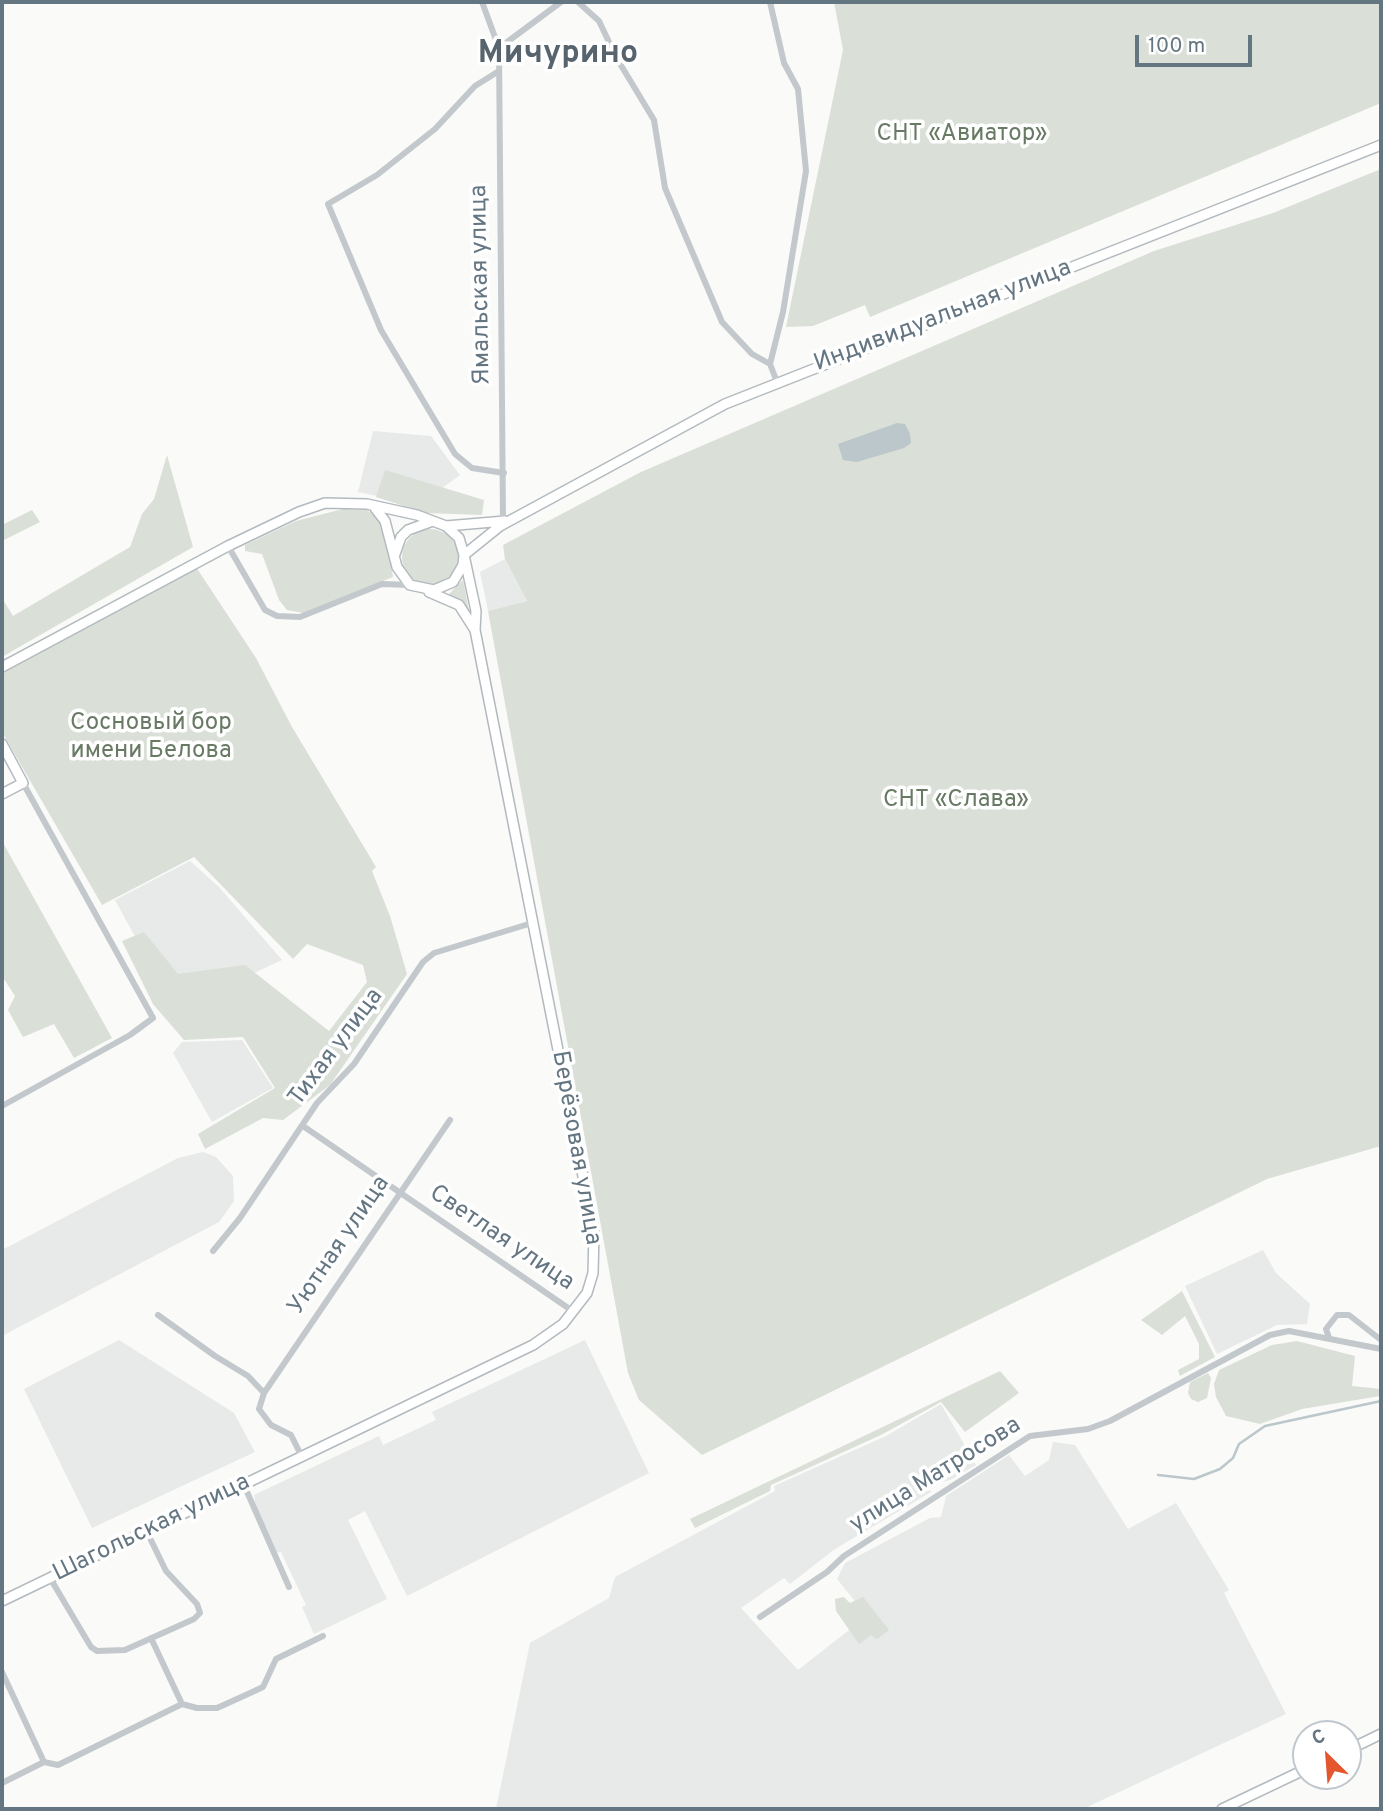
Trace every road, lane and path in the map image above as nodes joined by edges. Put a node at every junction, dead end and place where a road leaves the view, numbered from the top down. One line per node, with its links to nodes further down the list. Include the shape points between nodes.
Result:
1 (482, 2): 5 (street, Ямальская улица)
2 (561, 2): 5 (street)
3 (578, 2): 8 (street, via 599,21 654,120 665,188 722,322 743,346)
4 (770, 2): 8 (street, via 784,63 798,89 806,171)
5 (499, 48): 6 (street, Ямальская улица)
6 (499, 71): 10 (street, Ямальская улица); 10 (street, via 475,86 435,129 377,175 328,204 380,330 455,454 472,468)
7 (1381, 145): 9 (main road, Индивидуальная улица)
8 (770, 364): 9 (street)
9 (777, 382): 12 (main road, Индивидуальная улица, via 677,429)
10 (504, 473): 13 (street, Ямальская улица)
11 (375, 508): 14 (main road); 16 (main road, via 352,502 325,503); 18 (main road, via 385,521)
12 (517, 518): 13 (main road, Индивидуальная улица); 17 (main road, Индивидуальная улица)
13 (503, 521): 15 (main road, Индивидуальная улица)
14 (435, 522): 15 (main road); 18 (main road, via 408,530)
15 (446, 526): 17 (main road, via 459,538)
16 (228, 546): 19 (street, via 265,610 276,616 309,614 382,584); 22 (main road)
17 (464, 555): 20 (main road, via 453,582); 21 (main road, Берёзовая улица, via 476,611)
18 (395, 556): 19 (main road)
19 (410, 585): 20 (main road)
20 (424, 590): 21 (main road, Берёзовая улица, via 459,605)
21 (475, 630): 26 (main road, Берёзовая улица)
22 (2, 667)
23 (2, 744): 24 (main road)
24 (23, 783): 25 (main road); 27 (street, via 153,1018)
25 (2, 794)
26 (532, 923): 29 (street, Тихая улица, via 434,953 423,962 354,1063 317,1103); 32 (main road, Берёзовая улица, via 594,1232 593,1273)
27 (2, 1106)
28 (450, 1120): 30 (street, Уютная улица)
29 (303, 1126): 30 (street, Светлая улица); 31 (street, Тихая улица)
30 (399, 1192): 32 (street, Светлая улица); 37 (street, Уютная улица)
31 (213, 1251)
32 (574, 1312): 38 (main road, Берёзовая улица, via 533,1345)
33 (158, 1315): 37 (street, via 248,1376)
34 (1329, 1338): 35 (street, via 1326,1329 1337,1315 1349,1315); 36 (street, улица Матросова); 44 (street, улица Матросова, via 1289,1331 1270,1335 1111,1421 1088,1429 1030,1436 844,1556)
35 (1381, 1340)
36 (1381, 1349)
37 (264, 1393): 38 (street, via 259,1409 271,1425 291,1435)
38 (302, 1457): 39 (main road, Шагольская улица)
39 (243, 1485): 40 (main road, Шагольская улица); 42 (street)
40 (147, 1532): 41 (main road, Шагольская улица); 46 (street, via 166,1571 200,1613)
41 (50, 1578): 43 (main road, Шагольская улица); 46 (street, via 97,1651 115,1652)
42 (289, 1587)
43 (2, 1601)
44 (760, 1618)
45 (323, 1636): 48 (street, via 276,1659 263,1687 217,1708)
46 (152, 1638): 48 (street)
47 (2, 1672): 51 (street)
48 (183, 1704): 51 (street, via 58,1765)
49 (1381, 1734): 50 (main road)
50 (1362, 1743)
51 (44, 1762): 53 (street)
52 (1292, 1776): 54 (main road)
53 (2, 1783)
54 (1222, 1809)

